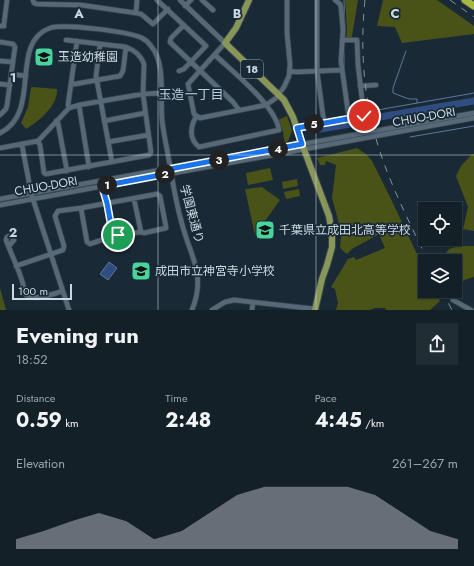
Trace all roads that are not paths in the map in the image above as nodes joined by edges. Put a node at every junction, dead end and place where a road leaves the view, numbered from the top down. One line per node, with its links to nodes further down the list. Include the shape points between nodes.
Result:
1 (3, 0): 2 (street)
2 (7, 0): 21 (street, via 4,26)
3 (33, 0): 14 (street, via 37,4)
4 (137, 0): 19 (street)
5 (157, 0): 17 (street)
6 (180, 0): 15 (street)
7 (191, 0): 15 (street)
8 (202, 0): 18 (street)
9 (249, 0): 27 (main road)
10 (287, 0): 36 (street)
11 (317, 0): 37 (street)
12 (335, 0): 23 (street, via 342,8)
13 (465, 0): 16 (highway)
14 (82, 3): 19 (street)
15 (185, 6): 27 (street)
16 (474, 6)
17 (168, 9): 19 (street, via 153,24); 20 (street)
18 (213, 10)
19 (136, 13)
20 (184, 25): 32 (street, via 170,42); 32 (street, via 206,46)
21 (0, 26)
22 (66, 40): 24 (street)
23 (342, 40): 33 (street); 45 (street, via 357,40)
24 (77, 41): 26 (street); 42 (street)
25 (0, 42): 31 (street, via 13,44 15,47)
26 (100, 44): 28 (street); 40 (street)
27 (225, 44): 29 (street); 48 (main road, 18)
28 (126, 47): 40 (street, via 122,74); 46 (street, via 143,60)
29 (215, 55): 35 (street); 51 (street)
30 (0, 61): 31 (street)
31 (13, 62): 38 (street)
32 (191, 62): 34 (street); 35 (street)
33 (342, 70): 37 (street); 59 (street)
34 (179, 71)
35 (200, 71): 53 (street, via 233,102); 57 (street, via 188,84)
36 (290, 71): 37 (street); 48 (street, via 287,82)
37 (317, 71): 62 (street)
38 (11, 74): 39 (street); 43 (street)
39 (26, 76): 47 (street, 学園東通り, via 34,40 50,28 65,26 130,34 150,44 158,57); 64 (street, via 19,115 13,124)
40 (97, 81): 42 (street); 49 (street)
41 (0, 84): 43 (street)
42 (71, 84): 52 (street)
43 (10, 85): 56 (street, via 7,108)
44 (376, 85): 45 (street)
45 (360, 86): 59 (street, via 364,116)
46 (143, 94): 47 (street); 49 (street); 54 (street)
47 (161, 94): 74 (street, 学園東通り, via 162,121)
48 (279, 94): 51 (street); 63 (main road, 18, via 291,111)
49 (100, 101): 50 (street); 61 (street)
50 (79, 105): 52 (street); 72 (street)
51 (266, 105): 53 (street); 57 (street, via 276,120 278,131 201,146 196,144 191,134)
52 (69, 108): 60 (street)
53 (238, 110): 57 (street)
54 (145, 113): 61 (street); 65 (street)
55 (474, 113): 69 (street, CHUO-DORI)
56 (0, 115)
57 (196, 117)
58 (474, 118): 69 (street, CHUO-DORI)
59 (349, 119): 62 (street)
60 (56, 121): 66 (street); 73 (street)
61 (104, 122): 67 (street)
62 (324, 123): 63 (street)
63 (297, 128): 69 (main road, 18)
64 (0, 133)
65 (148, 135): 67 (street); 71 (street, via 151,152 149,155)
66 (38, 141): 68 (street); 73 (street, via 44,173)
67 (108, 142): 71 (street)
68 (22, 145): 70 (street); 76 (street)
69 (303, 147): 74 (street, CHUO-DORI); 97 (main road, 18, via 329,216 332,233 331,252)
70 (0, 148)
71 (112, 162): 72 (street)
72 (89, 167): 73 (street)
73 (67, 171)
74 (171, 171): 75 (street, CHUO-DORI); 76 (street, CHUO-DORI); 94 (street, 学園東通り, via 181,220 197,269 197,290)
75 (102, 186): 78 (street, CHUO-DORI); 80 (street)
76 (32, 193): 77 (street, CHUO-DORI); 78 (street)
77 (0, 199)
78 (33, 199): 81 (street, CHUO-DORI); 86 (street)
79 (134, 199): 80 (street); 83 (street); 83 (street, via 159,194 166,227)
80 (107, 203): 82 (street); 84 (street)
81 (0, 205)
82 (81, 208): 84 (street, via 87,242 90,244); 86 (street, via 56,213 64,248)
83 (141, 232): 84 (street)
84 (113, 236)
85 (9, 246): 87 (street)
86 (51, 254): 87 (street); 88 (street)
87 (16, 266): 88 (street, via 24,293 28,296 47,297)
88 (63, 290): 93 (street)
89 (453, 300): 98 (street)
90 (253, 302): 91 (street); 95 (street, via 234,300); 96 (street)
91 (278, 307): 92 (street)
92 (300, 309): 97 (street)
93 (69, 310)
94 (192, 310)
95 (212, 310)
96 (252, 310)
97 (315, 310)
98 (471, 310)

